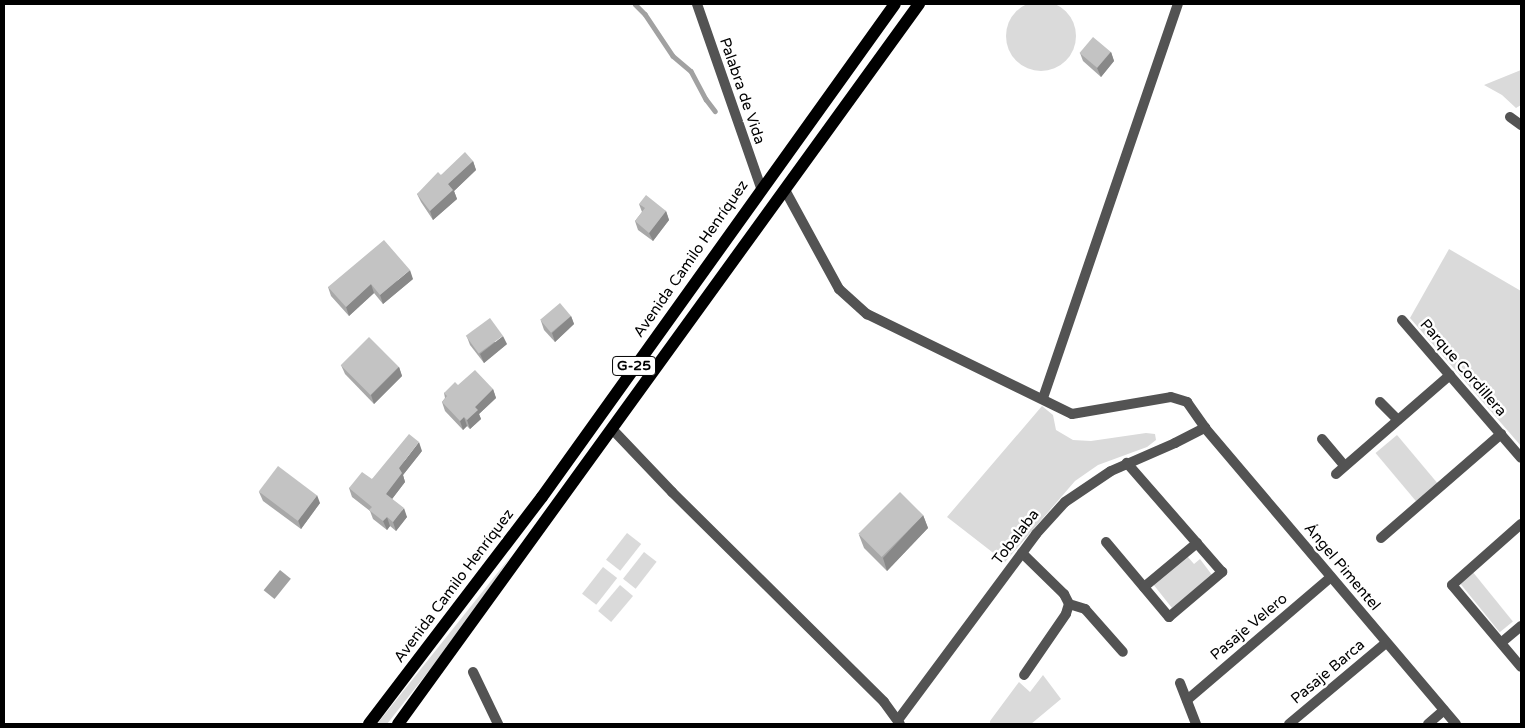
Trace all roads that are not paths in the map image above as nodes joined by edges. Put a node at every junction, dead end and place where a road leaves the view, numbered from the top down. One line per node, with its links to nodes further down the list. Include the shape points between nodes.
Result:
1 (697, 4): 7 (street, Palabra de Vida)
2 (895, 4): 7 (main road, Avenida Camilo Henríquez / G-25)
3 (920, 4): 8 (main road, G-25)
4 (1178, 4): 11 (street)
5 (1521, 112): 6 (street, via 1510,117)
6 (1521, 125)
7 (761, 188): 41 (main road, Avenida Camilo Henríquez / G-25, via 542,497)
8 (785, 190): 11 (street, Ángel Pimentel, via 839,289 867,314); 15 (main road, G-25)
9 (1402, 320): 10 (street, Parque Cordillera)
10 (1450, 375): 13 (street); 16 (street, Parque Cordillera)
11 (1043, 398): 14 (street, Ángel Pimentel, via 1072,414 1171,398 1187,402)
12 (1380, 402): 13 (street)
13 (1398, 420): 20 (street)
14 (1205, 428): 19 (street, Tobalaba, via 1176,444); 27 (street, Ángel Pimentel)
15 (613, 430): 40 (street, via 884,702); 42 (main road, G-25)
16 (1501, 434): 18 (street, Parque Cordillera); 23 (street)
17 (1322, 439): 20 (street)
18 (1521, 458)
19 (1127, 463): 25 (street); 26 (street, Tobalaba, via 1095,480 1065,502)
20 (1345, 466): 21 (street)
21 (1336, 474)
22 (1521, 524): 31 (street, via 1452,585)
23 (1381, 538)
24 (1106, 542): 28 (street)
25 (1197, 543): 28 (street); 28 (street, via 1222,572 1170,617)
26 (1022, 553): 29 (street, via 1064,594); 40 (street, Tobalaba)
27 (1331, 577): 32 (street, Ángel Pimentel); 38 (street, Pasaje Velero)
28 (1144, 587)
29 (1069, 604): 33 (street, via 1086,609); 36 (street, via 1066,614)
30 (1521, 626): 31 (street)
31 (1502, 642): 34 (street)
32 (1386, 643): 39 (street, Ángel Pimentel); 45 (street, Pasaje Barca)
33 (1122, 652)
34 (1521, 667)
35 (472, 672): 43 (street)
36 (1024, 675)
37 (1180, 683): 38 (street)
38 (1186, 700): 44 (street)
39 (1444, 710): 46 (street); 47 (street, Ángel Pimentel)
40 (899, 722)
41 (369, 724)
42 (398, 724)
43 (498, 724)
44 (1196, 724)
45 (1289, 724)
46 (1428, 724)
47 (1456, 724)

